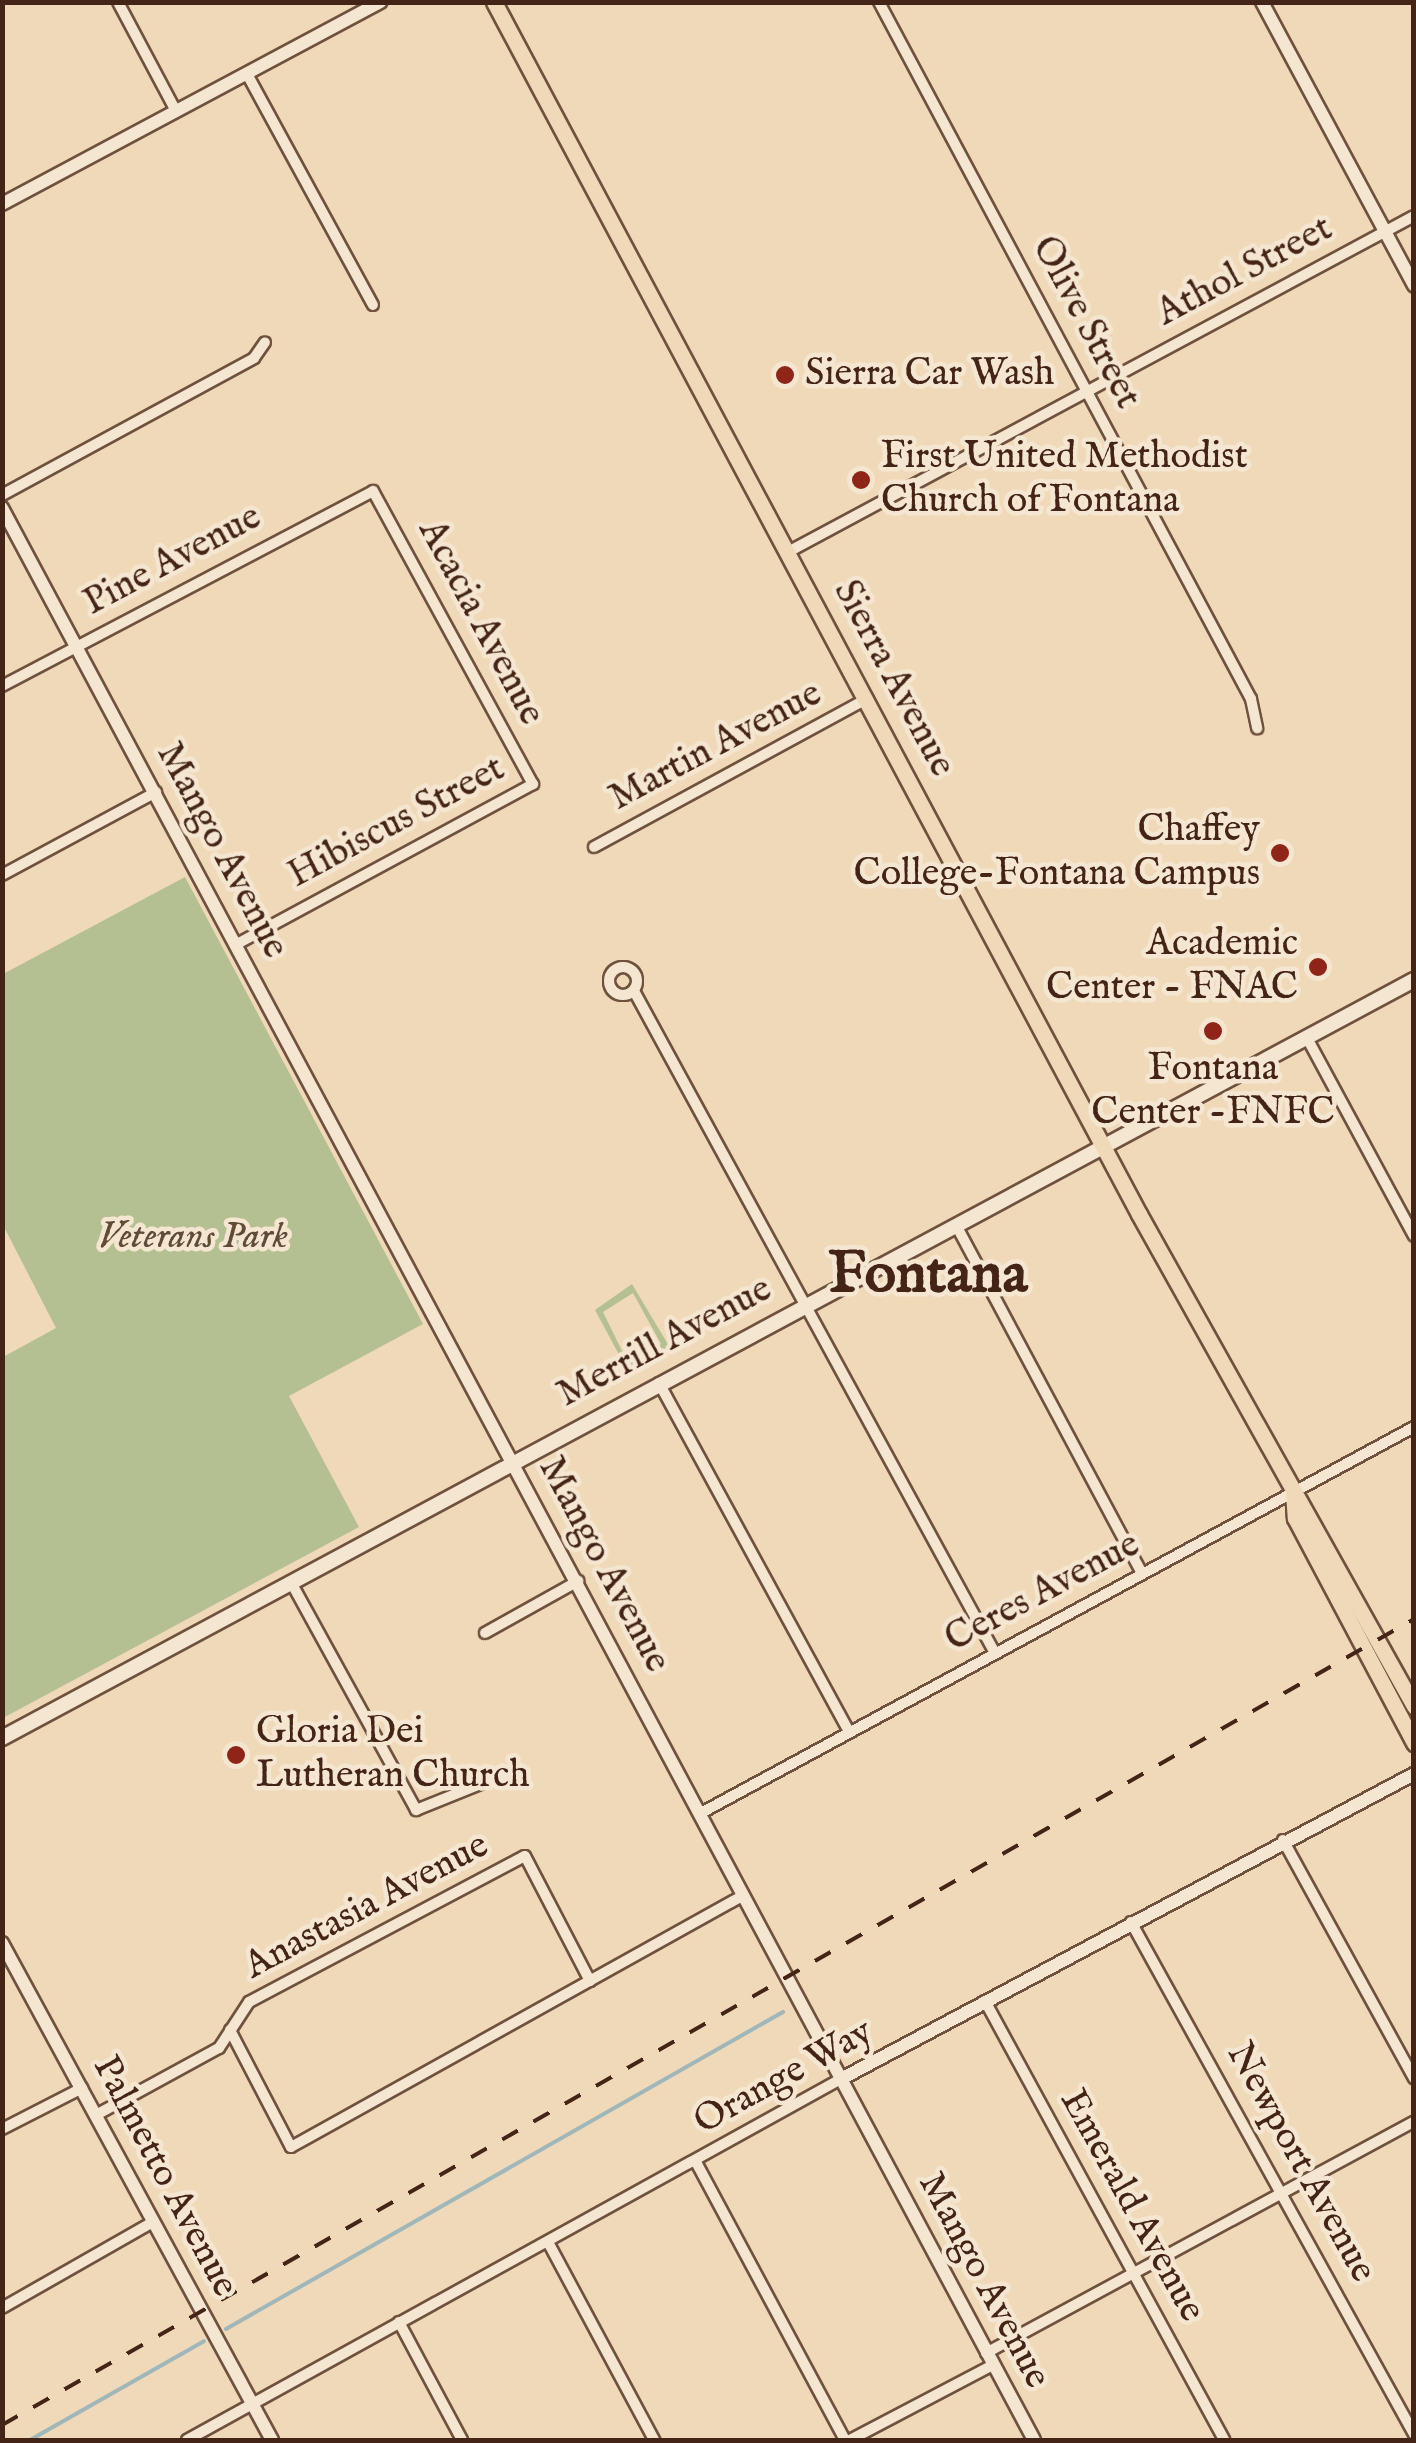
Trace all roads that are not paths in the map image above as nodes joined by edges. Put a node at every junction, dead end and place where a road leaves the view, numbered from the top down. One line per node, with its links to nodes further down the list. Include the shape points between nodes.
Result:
1 (118, 2): 7 (street)
2 (381, 2): 6 (street)
3 (494, 2): 18 (main road, Sierra Avenue)
4 (879, 2): 14 (street, Olive Street)
5 (1262, 2): 10 (street)
6 (248, 74): 7 (street); 12 (street)
7 (176, 111): 8 (street)
8 (2, 204)
9 (1414, 216): 10 (street, Athol Street)
10 (1384, 231): 11 (street); 14 (street, Athol Street)
11 (1414, 286)
12 (374, 306)
13 (265, 342): 16 (street, via 254,358)
14 (1087, 391): 18 (street, Athol Street); 22 (street, Olive Street, via 1252,699)
15 (373, 492): 19 (street, Pine Avenue); 23 (street, Acacia Avenue)
16 (2, 495)
17 (2, 508): 19 (street, Mango Avenue)
18 (788, 552): 21 (main road, Sierra Avenue)
19 (76, 648): 20 (street, Pine Avenue); 24 (street, Mango Avenue)
20 (2, 686)
21 (867, 699): 25 (street, Martin Avenue); 31 (main road, Sierra Avenue)
22 (1257, 728)
23 (533, 784): 27 (street, Hibiscus Street)
24 (156, 792): 26 (street); 27 (street, Mango Avenue)
25 (594, 847)
26 (2, 875)
27 (237, 944): 37 (street, Mango Avenue)
28 (1414, 980): 30 (main road, Merrill Avenue)
29 (634, 991): 34 (street)
30 (1307, 1038): 31 (main road, Merrill Avenue); 33 (street)
31 (1105, 1148): 32 (main road, Merrill Avenue); 38 (main road, Sierra Avenue)
32 (956, 1225): 34 (main road, Merrill Avenue); 39 (street)
33 (1414, 1236)
34 (806, 1305): 35 (main road, Merrill Avenue); 43 (street)
35 (660, 1383): 37 (main road, Merrill Avenue); 45 (street)
36 (1414, 1427): 38 (street, Ceres Avenue)
37 (514, 1460): 40 (street, Mango Avenue); 41 (main road, Merrill Avenue)
38 (1292, 1492): 39 (street, Ceres Avenue); 44 (main road, Sierra Avenue, via 1309,1510); 47 (main road, Sierra Avenue, via 1295,1518)
39 (1142, 1574): 43 (street, Ceres Avenue)
40 (578, 1582): 42 (street); 50 (street, Mango Avenue)
41 (292, 1584): 46 (main road, Merrill Avenue); 48 (street, via 416,1810)
42 (485, 1633)
43 (995, 1653): 45 (street, Ceres Avenue)
44 (1414, 1706)
45 (849, 1732): 50 (street, Ceres Avenue)
46 (2, 1738)
47 (1414, 1743)
48 (508, 1773)
49 (1414, 1774): 51 (street, Orange Way)
50 (700, 1813): 52 (street, Mango Avenue)
51 (1282, 1840): 53 (street, Orange Way); 58 (street)
52 (744, 1895): 55 (street); 59 (street, Mango Avenue)
53 (1131, 1922): 56 (street, Orange Way); 65 (street, Newport Avenue)
54 (2, 1942): 60 (street, Palmetto Avenue)
55 (590, 1981): 57 (street, via 291,2147); 57 (street, Anastasia Avenue, via 525,1856 249,2002)
56 (985, 2001): 59 (street, Orange Way); 68 (street, Emerald Avenue)
57 (230, 2030): 61 (street, Anastasia Avenue, via 219,2048)
58 (1414, 2078)
59 (842, 2079): 64 (street, Orange Way); 71 (street, Mango Avenue)
60 (82, 2088): 61 (street, Palmetto Avenue); 63 (street)
61 (96, 2115): 66 (street, Palmetto Avenue)
62 (1414, 2122): 65 (street)
63 (2, 2129)
64 (696, 2162): 67 (street, Orange Way); 78 (street)
65 (1284, 2192): 68 (street); 73 (street, Newport Avenue)
66 (154, 2222): 69 (street); 72 (street, Palmetto Avenue)
67 (548, 2242): 70 (street, Orange Way); 77 (street)
68 (1134, 2273): 71 (street); 80 (street, Emerald Avenue)
69 (2, 2308)
70 (399, 2322): 72 (street, Orange Way); 76 (street)
71 (990, 2359): 78 (street); 79 (street, Mango Avenue)
72 (252, 2403): 74 (street, Orange Way); 75 (street, Palmetto Avenue)
73 (1414, 2434)
74 (187, 2440)
75 (272, 2440)
76 (462, 2440)
77 (654, 2440)
78 (848, 2440)
79 (1034, 2440)
80 (1224, 2440)

